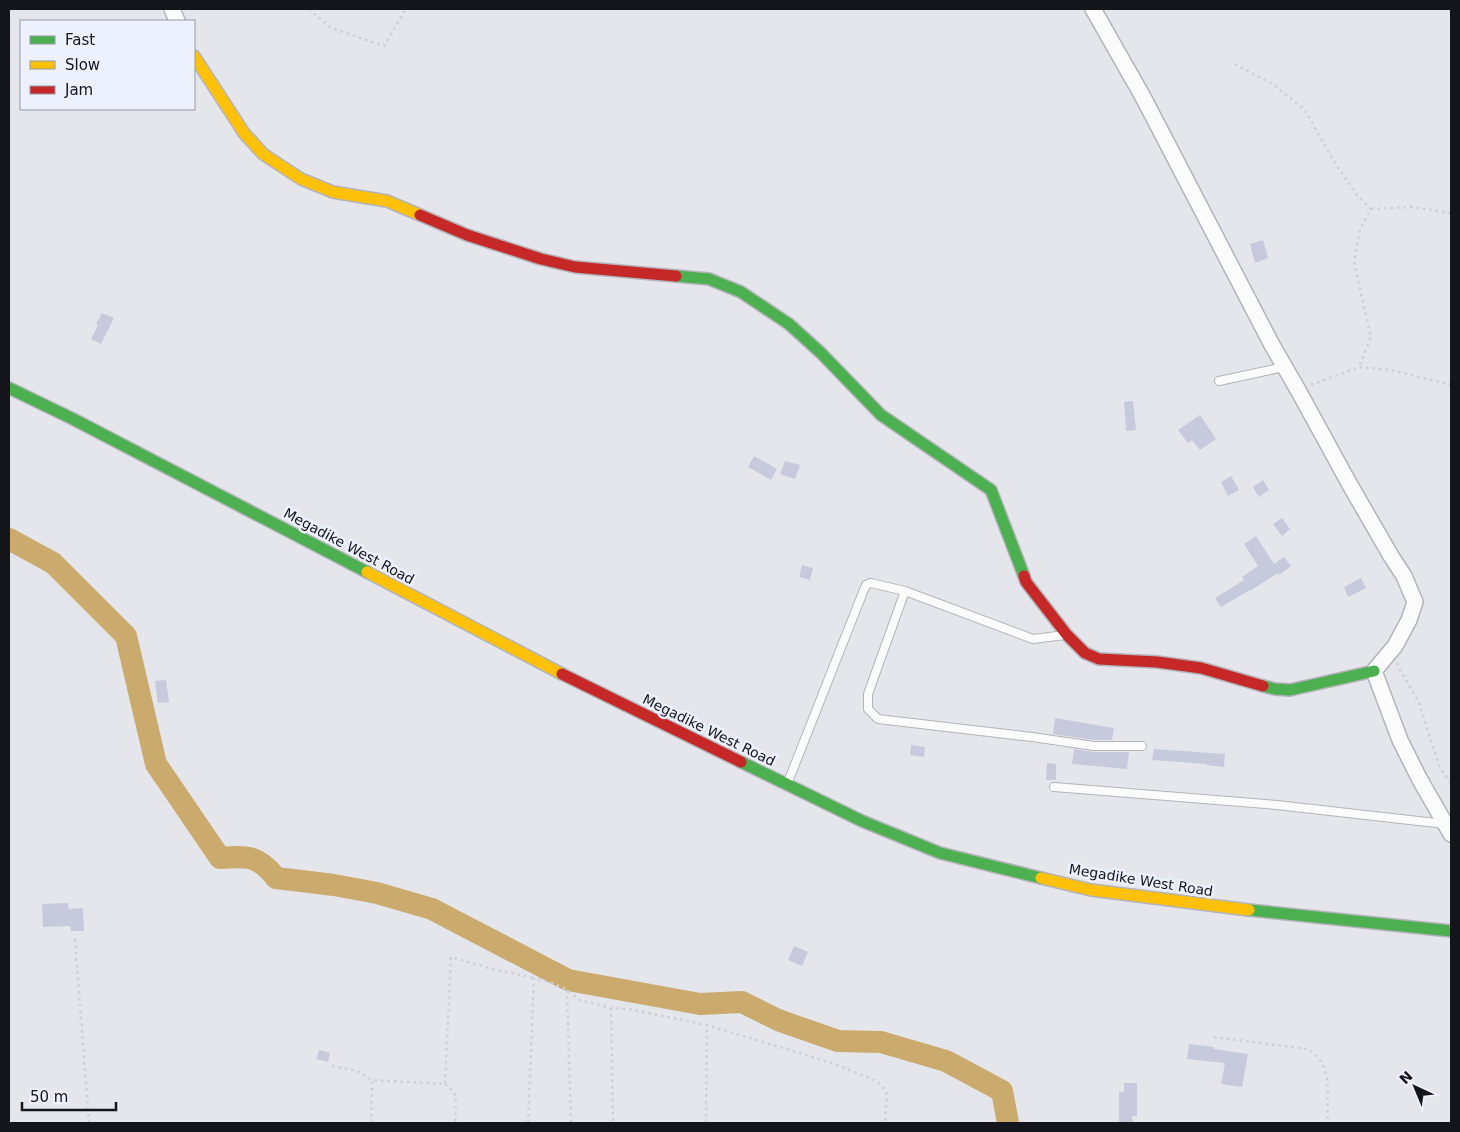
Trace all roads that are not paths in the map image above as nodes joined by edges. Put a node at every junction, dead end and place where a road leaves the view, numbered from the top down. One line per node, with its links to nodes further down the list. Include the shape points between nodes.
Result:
1 (1093, 9): 3 (street, via 1143,97)
2 (195, 58): 7 (street, via 244,133 263,154 301,178 333,192 387,201 467,235 541,259 575,267 709,279 741,292 795,330 828,359 881,415 991,490 1026,582)
3 (1284, 367): 4 (lane); 8 (street, via 1404,576 1415,602 1395,646)
4 (1219, 381)
5 (9, 388): 10 (street, Megadike West Road, via 563,675)
6 (904, 591): 7 (lane, via 1033,639); 9 (lane, via 868,694 868,709 878,719 1094,746); 10 (lane, via 871,582 866,585)
7 (1067, 635): 8 (street, via 1086,653 1098,658 1201,668 1275,689 1290,690)
8 (1374, 671): 12 (street, via 1400,740)
9 (1142, 746)
10 (786, 785): 13 (street, Megadike West Road, via 940,853 1091,890)
11 (1054, 787): 12 (lane, via 1277,804)
12 (1448, 829)
13 (1451, 931)

